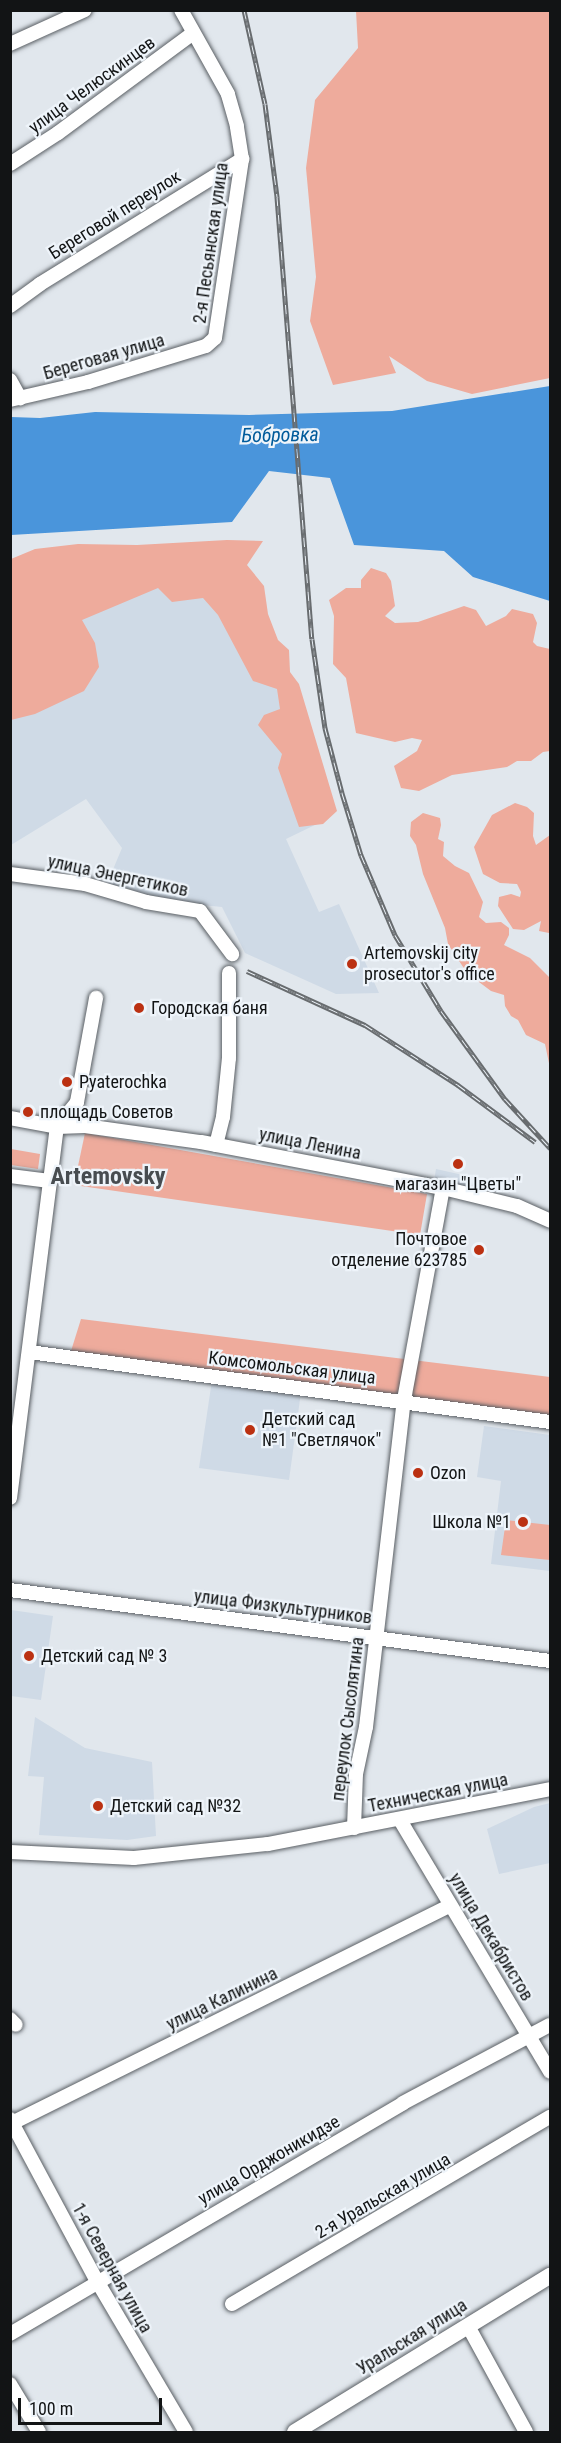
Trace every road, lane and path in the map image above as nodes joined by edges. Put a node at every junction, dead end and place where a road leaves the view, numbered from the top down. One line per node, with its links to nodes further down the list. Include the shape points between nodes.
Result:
1 (86, 10): 4 (street)
2 (181, 10): 3 (street, 2-я Песьянская улица)
3 (193, 33): 5 (street, 2-я Песьянская улица, via 228,94); 6 (street, улица Челюскинцев)
4 (10, 44)
5 (242, 159): 7 (street, Береговой переулок); 8 (street, 2-я Песьянская улица, via 215,338)
6 (10, 164)
7 (10, 306)
8 (206, 346): 10 (street, Береговая улица, via 88,382)
9 (10, 380): 10 (street)
10 (15, 399)
11 (10, 874): 12 (street, улица Энергетиков, via 85,884 146,902 200,911)
12 (232, 954)
13 (230, 973): 17 (street, via 229,1058)
14 (96, 998): 16 (street, via 76,1102)
15 (10, 1118): 16 (street, улица Ленина)
16 (57, 1127): 17 (street, улица Ленина, via 85,1126); 19 (street)
17 (216, 1145): 20 (street, улица Ленина)
18 (10, 1176): 19 (street)
19 (50, 1181): 22 (street)
20 (443, 1188): 21 (street, улица Ленина, via 517,1206); 23 (street, переулок Сысолятина)
21 (550, 1221)
22 (29, 1352): 23 (street, Комсомольская улица); 25 (street)
23 (404, 1400): 24 (street, Комсомольская улица); 28 (street, переулок Сысолятина)
24 (550, 1422)
25 (12, 1475): 26 (street)
26 (10, 1498)
27 (10, 1590): 28 (street, улица Физкультурников)
28 (375, 1637): 29 (street, улица Физкультурников); 32 (street, переулок Сысолятина, via 366,1727 356,1774)
29 (550, 1662)
30 (550, 1789): 31 (street, Техническая улица)
31 (400, 1820): 32 (street, Техническая улица); 34 (street, улица Декабристов)
32 (354, 1828): 33 (street, Техническая улица, via 268,1844 134,1858)
33 (10, 1852)
34 (449, 1906): 36 (street, улица Декабристов); 39 (street, улица Калинина)
35 (550, 2025): 36 (street, улица Орджоникидзе)
36 (530, 2036): 37 (street, улица Декабристов); 41 (street, улица Орджоникидзе, via 403,2103)
37 (550, 2072)
38 (550, 2117): 42 (street, 2-я Уральская улица)
39 (11, 2122): 41 (street, 1-я Северная улица)
40 (550, 2276): 43 (main road, Уральская улица)
41 (97, 2281): 44 (street, улица Орджоникидзе); 47 (street, 1-я Северная улица)
42 (232, 2304)
43 (468, 2326): 48 (main road, Уральская улица); 49 (street)
44 (10, 2334)
45 (10, 2384): 46 (street)
46 (39, 2433)
47 (186, 2433)
48 (295, 2433)
49 (526, 2433)

